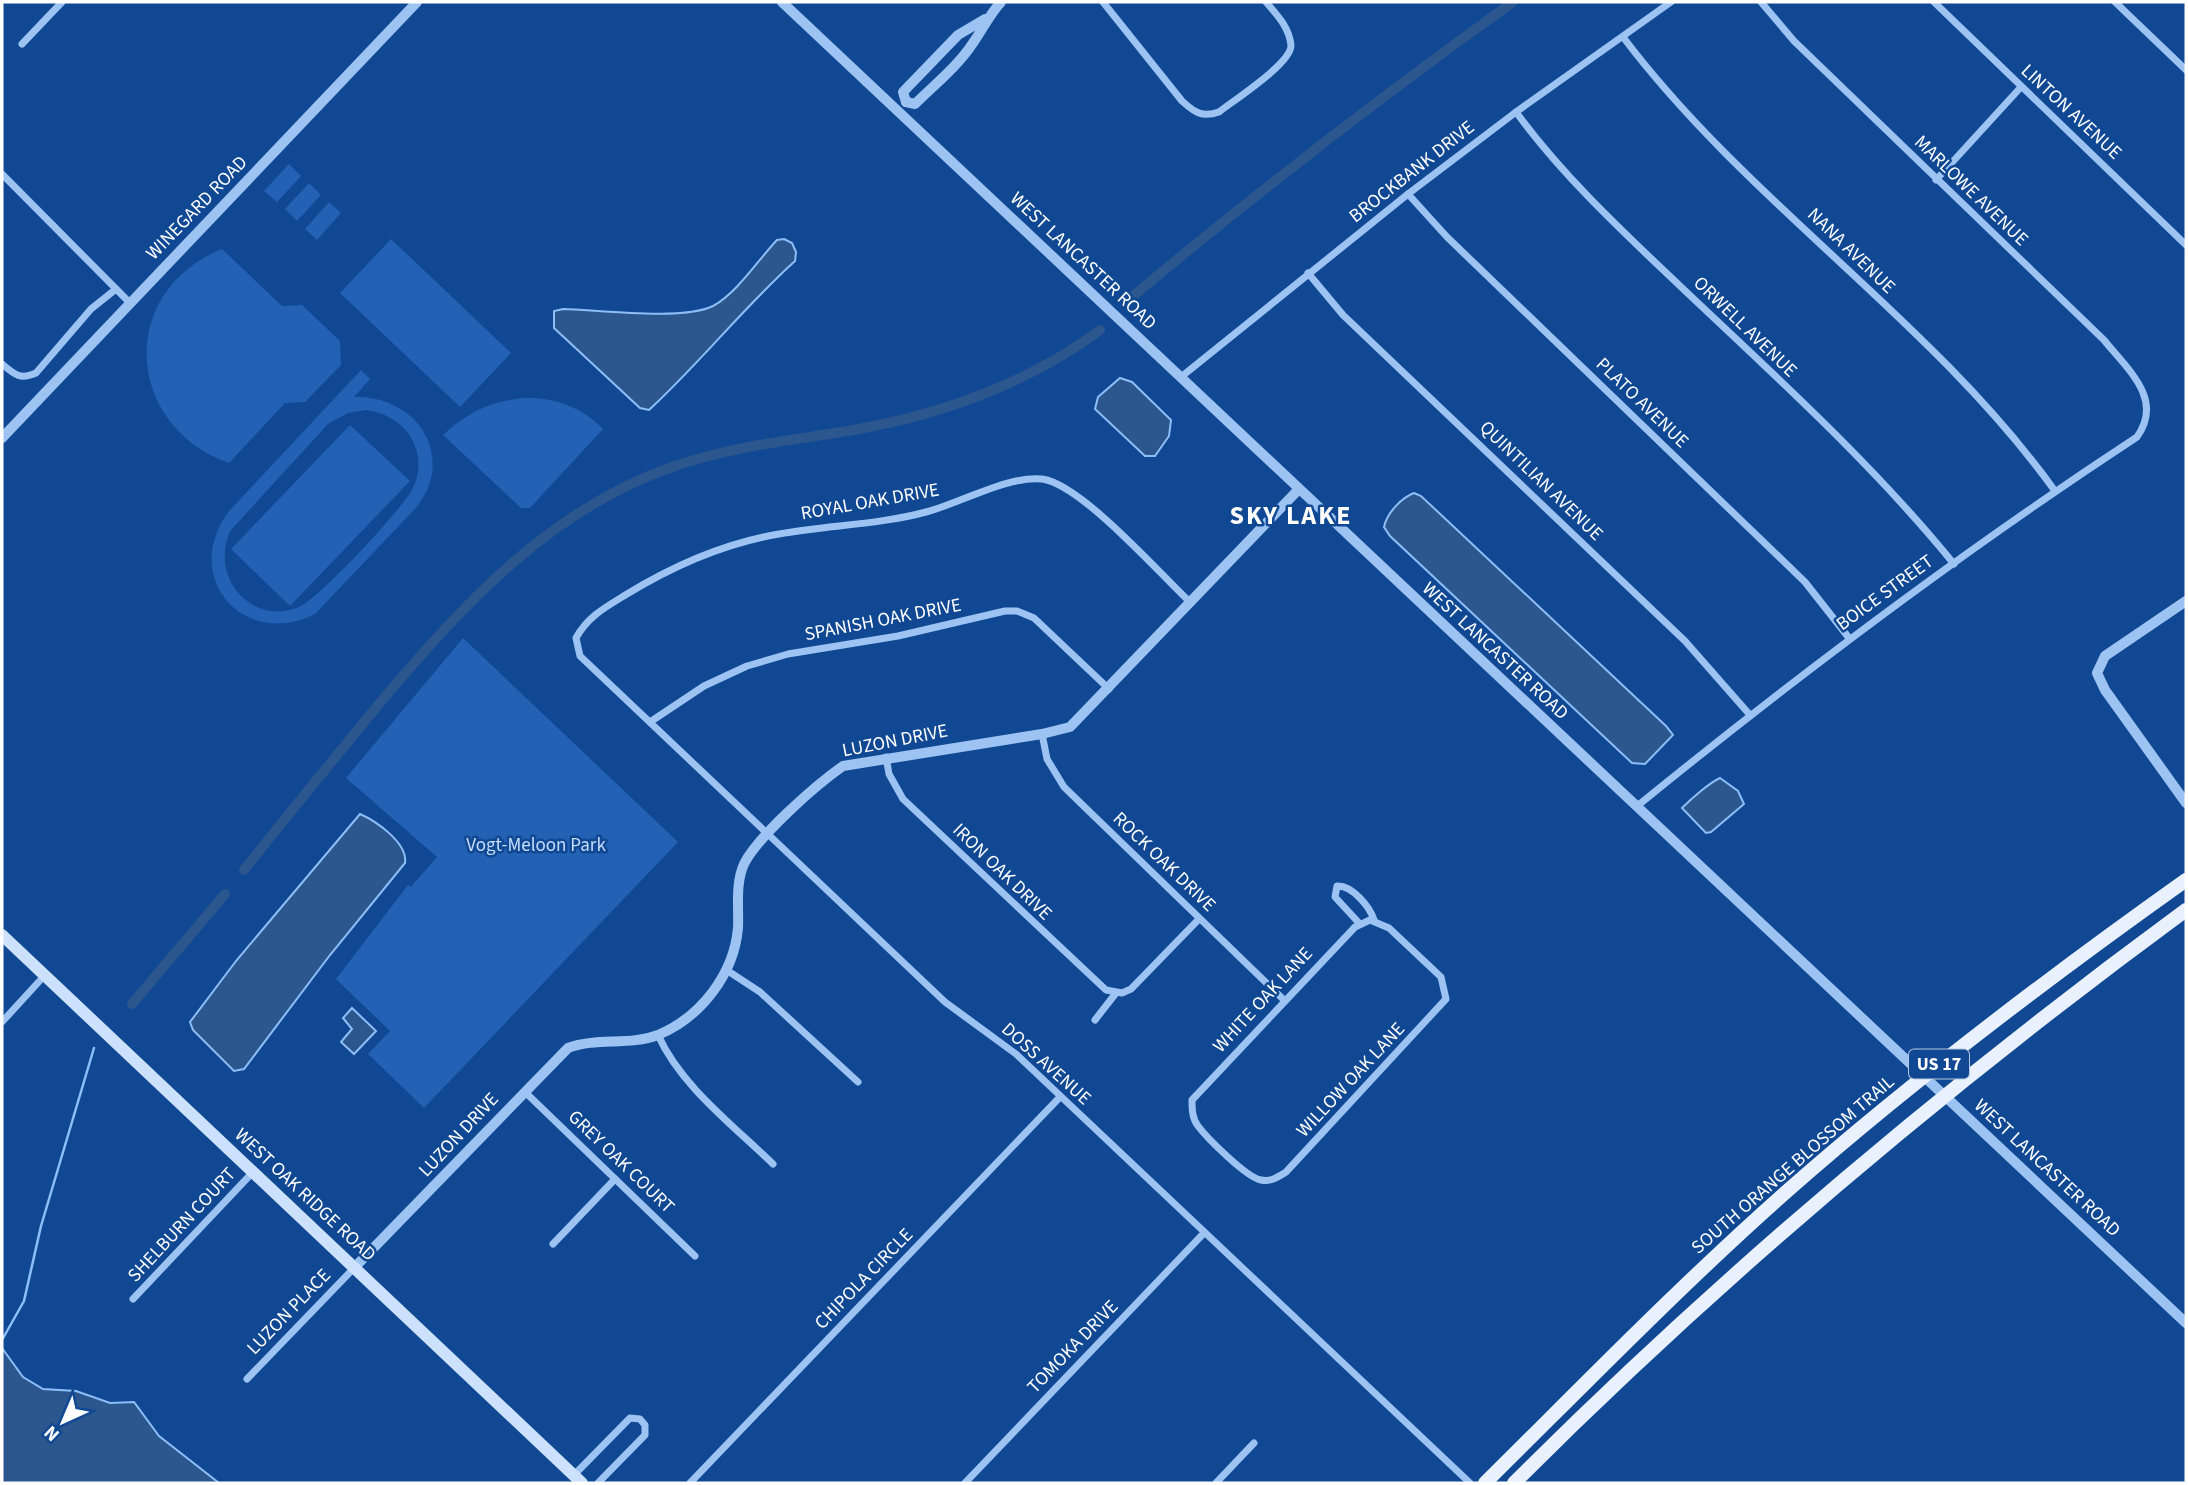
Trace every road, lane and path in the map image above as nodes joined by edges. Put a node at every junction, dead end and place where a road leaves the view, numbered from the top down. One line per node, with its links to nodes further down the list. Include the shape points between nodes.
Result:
1 (62, 2): 13 (street)
2 (417, 2): 24 (street, WINEGARD ROAD)
3 (782, 2): 16 (street, WEST LANCASTER ROAD)
4 (1001, 2): 11 (street)
5 (1103, 2): 6 (street, via 1194,112 1208,116 1285,61 1291,48 1287,29)
6 (1266, 2)
7 (1671, 2): 12 (street, BROCKBANK DRIVE)
8 (1761, 2): 19 (street, MARLOWE AVENUE, via 1794,41)
9 (1934, 2): 15 (street, LINTON AVENUE)
10 (2115, 2): 14 (street)
11 (987, 17): 16 (street, via 951,68 915,104); 16 (street, via 958,35 903,92)
12 (1623, 37): 17 (street, BROCKBANK DRIVE); 30 (street, NANA AVENUE, via 1685,115 2004,423)
13 (22, 44)
14 (2186, 70)
15 (2021, 87): 19 (street); 21 (street, LINTON AVENUE)
16 (902, 106): 26 (street, WEST LANCASTER ROAD)
17 (1516, 112): 20 (street, BROCKBANK DRIVE); 31 (street, ORWELL AVENUE, via 1542,148 1609,218 1881,478)
18 (2, 174): 23 (street)
19 (1936, 180): 27 (street, MARLOWE AVENUE, via 2104,340 2139,384)
20 (1408, 194): 22 (street, BROCKBANK DRIVE); 35 (street, PLATO AVENUE, via 1805,582)
21 (2186, 245)
22 (1308, 273): 26 (street, BROCKBANK DRIVE); 37 (street, QUINTILIAN AVENUE, via 1343,314 1685,641)
23 (116, 289): 24 (street); 25 (street, via 90,309 36,373 18,377)
24 (130, 303): 28 (street, WINEGARD ROAD)
25 (2, 364)
26 (1181, 377): 29 (street, WEST LANCASTER ROAD)
27 (2149, 408): 30 (street, BOICE STREET, via 2137,437)
28 (2, 438)
29 (1299, 489): 33 (street, LUZON DRIVE); 42 (street, WEST LANCASTER ROAD)
30 (2056, 491): 31 (street, BOICE STREET)
31 (1954, 564): 35 (street, BOICE STREET)
32 (2186, 601): 41 (street, via 2105,656 2097,673)
33 (1191, 603): 34 (street, ROYAL OAK DRIVE, via 1074,491 1041,478 924,513 776,534 727,547 643,584 585,622); 36 (street, LUZON DRIVE)
34 (576, 638): 38 (street, DOSS AVENUE, via 580,656)
35 (1849, 638): 37 (street, BOICE STREET)
36 (1108, 689): 38 (street, SPANISH OAK DRIVE, via 1034,618 1005,611 747,666 704,685); 39 (street, LUZON DRIVE, via 1070,727)
37 (1750, 715): 42 (street, BOICE STREET)
38 (650, 722): 43 (street, DOSS AVENUE)
39 (1042, 734): 40 (street, LUZON DRIVE); 46 (street, ROCK OAK DRIVE, via 1047,758 1064,787)
40 (886, 757): 43 (street, LUZON DRIVE, via 843,766 816,785); 52 (street, IRON OAK DRIVE, via 889,774 903,799 1097,984)
41 (2186, 803)
42 (1636, 807): 57 (street, WEST LANCASTER ROAD)
43 (769, 834): 50 (street, LUZON DRIVE, via 744,864 738,889 738,929); 61 (street, DOSS AVENUE, via 945,1002 1016,1054)
44 (2186, 880): 57 (main road, SOUTH ORANGE BLOSSOM TRAIL / US 17, via 2070,962)
45 (2186, 910): 60 (main road, US 17)
46 (1199, 919): 52 (street, via 1136,985); 53 (street, ROCK OAK DRIVE)
47 (1374, 920): 48 (street); 48 (street, via 1371,910 1348,888 1337,886 1335,897); 62 (street, WILLOW OAK LANE, via 1390,928 1441,977 1446,999 1440,1009 1286,1172 1260,1180 1248,1175)
48 (1359, 923): 53 (street, WHITE OAK LANE)
49 (2, 935): 51 (main road, WEST OAK RIDGE ROAD)
50 (728, 971): 56 (street, LUZON DRIVE, via 693,1012); 58 (street, via 760,992)
51 (45, 975): 55 (street); 64 (main road, WEST OAK RIDGE ROAD)
52 (1116, 993): 54 (street)
53 (1284, 1000): 62 (street, WHITE OAK LANE, via 1192,1100 1197,1125)
54 (1095, 1020)
55 (2, 1022)
56 (658, 1035): 59 (street, LUZON DRIVE, via 621,1042 586,1041 568,1048); 63 (street, via 682,1074)
57 (1925, 1076): 60 (street, WEST LANCASTER ROAD); 72 (main road, SOUTH ORANGE BLOSSOM TRAIL / US 17, via 1786,1193)
58 (858, 1082)
59 (524, 1092): 65 (street, GREY OAK COURT); 69 (street, LUZON DRIVE)
60 (1945, 1096): 71 (street, WEST LANCASTER ROAD); 74 (main road, US 17, via 1720,1287)
61 (1060, 1097): 66 (street, DOSS AVENUE); 78 (street, CHIPOLA CIRCLE)
62 (1223, 1150)
63 (773, 1164)
64 (253, 1172): 69 (main road, WEST OAK RIDGE ROAD); 70 (street, SHELBURN COURT)
65 (615, 1179): 67 (street); 68 (street, GREY OAK COURT)
66 (1204, 1233): 79 (street, TOMOKA DRIVE); 81 (street, DOSS AVENUE)
67 (553, 1244)
68 (695, 1256)
69 (354, 1268): 73 (street, LUZON PLACE); 76 (main road, WEST OAK RIDGE ROAD)
70 (133, 1299)
71 (2186, 1323)
72 (1618, 1352): 74 (main road, via 1612,1374); 82 (main road, SOUTH ORANGE BLOSSOM TRAIL / US 17)
73 (247, 1379)
74 (1615, 1384): 83 (main road, US 17)
75 (1254, 1443): 80 (street)
76 (578, 1479): 77 (street, via 630,1418 640,1419 645,1435)
77 (598, 1483)
78 (691, 1483)
79 (965, 1483)
80 (1216, 1483)
81 (1470, 1483)
82 (1485, 1483)
83 (1514, 1483)

